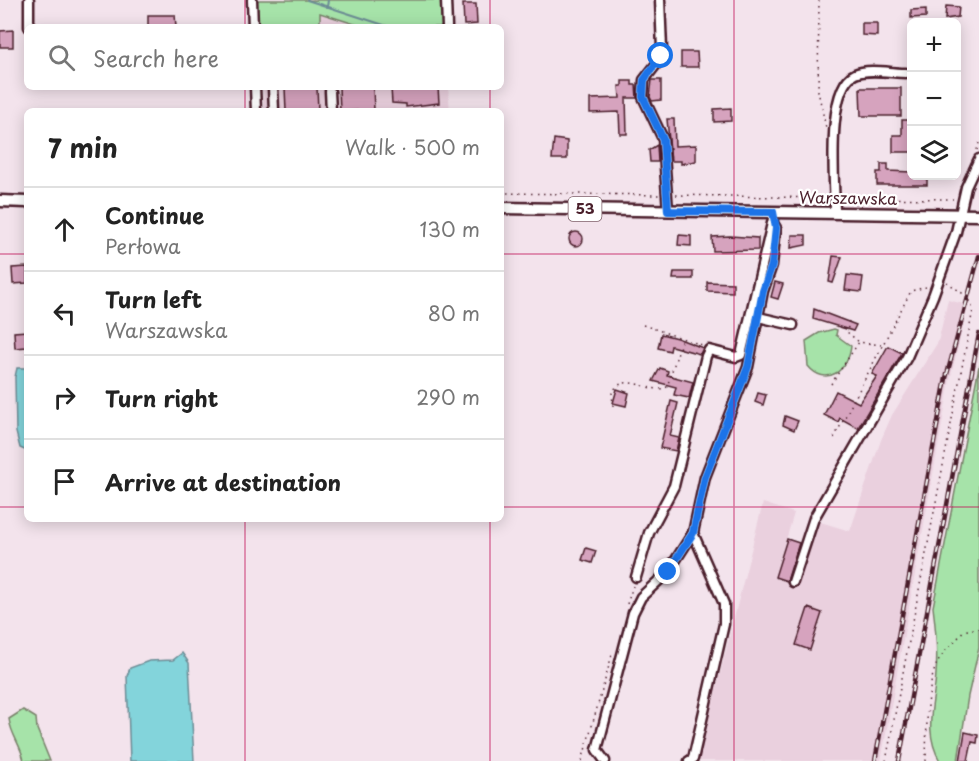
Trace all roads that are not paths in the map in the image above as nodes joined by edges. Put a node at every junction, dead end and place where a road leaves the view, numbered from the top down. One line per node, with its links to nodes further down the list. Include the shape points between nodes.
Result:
1 (29, 0): 5 (street)
2 (252, 0): 6 (street)
3 (446, 0): 7 (street)
4 (660, 0): 19 (street, via 661,56 644,80 643,90 663,139)
5 (30, 24)
6 (253, 24)
7 (447, 24)
8 (906, 73): 20 (street, via 859,73 843,87 835,113)
9 (255, 90): 12 (street)
10 (273, 90): 13 (street)
11 (330, 92): 14 (street)
12 (256, 108)
13 (274, 108)
14 (331, 108)
15 (976, 158): 21 (street)
16 (0, 201): 17 (main road)
17 (24, 202)
18 (504, 208): 19 (main road, Warszawska / 53)
19 (668, 211): 23 (main road, Warszawska / 53)
20 (835, 213): 21 (main road, Warszawska / 53); 23 (main road, Warszawska / 53)
21 (960, 214): 22 (main road, Warszawska / 53); 28 (street, via 937,286 907,357 814,518)
22 (979, 215)
23 (773, 217): 24 (street, via 776,228 772,265); 27 (street, via 741,355 709,350 674,486 648,533)
24 (758, 317): 25 (street); 26 (street, via 748,367 705,477)
25 (793, 325)
26 (693, 533): 29 (street, via 724,604 724,624); 30 (street, via 668,572 641,597 633,613 597,750)
27 (636, 577)
28 (793, 582)
29 (691, 760)
30 (605, 761)

